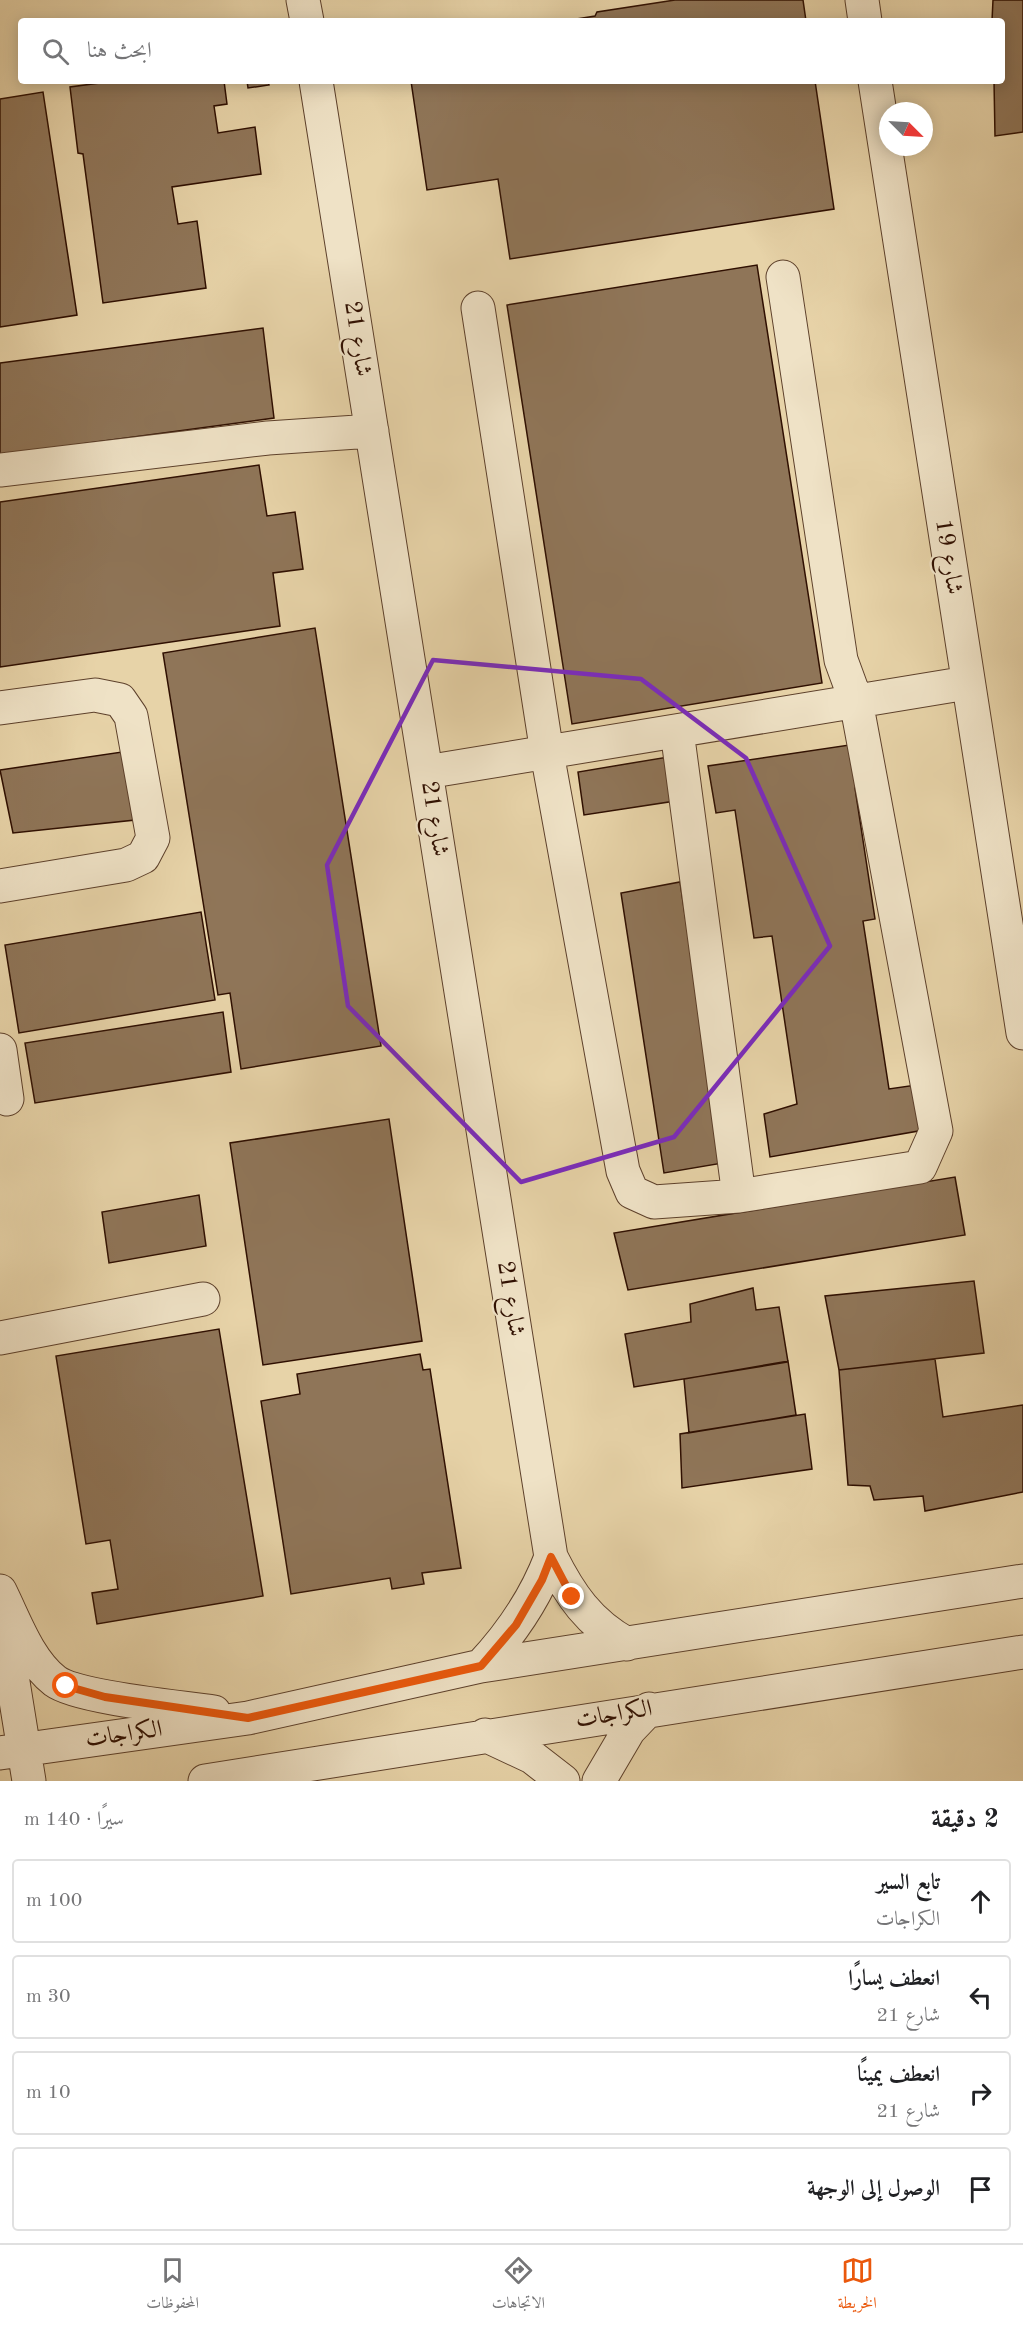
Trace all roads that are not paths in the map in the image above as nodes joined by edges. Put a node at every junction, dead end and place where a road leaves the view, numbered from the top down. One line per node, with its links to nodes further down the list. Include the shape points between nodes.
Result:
1 (303, 0): 3 (street)
2 (862, 0): 4 (street)
3 (306, 18)
4 (865, 18)
5 (316, 84): 9 (street, شارع 21)
6 (875, 84): 11 (street, شارع 19)
7 (783, 277): 12 (street, via 841,660)
8 (478, 308): 15 (street)
9 (372, 431): 10 (street, via 268,438); 16 (street, شارع 21)
10 (0, 470)
11 (967, 682): 12 (street); 18 (street, شارع 19)
12 (856, 701): 14 (street); 21 (street, via 936,1131 920,1167)
13 (0, 708): 17 (street, via 95,695 120,700 131,716 153,838 143,857 126,865)
14 (677, 731): 15 (street); 21 (street)
15 (547, 753): 16 (street); 21 (street, via 627,1182 632,1192 654,1202)
16 (426, 772): 24 (street, شارع 21)
17 (0, 886)
18 (1023, 1033)
19 (0, 1050): 20 (street)
20 (7, 1099)
21 (739, 1196)
22 (203, 1299): 23 (street)
23 (0, 1338)
24 (551, 1557): 28 (street, شارع 21, via 583,1611); 30 (street, via 516,1625)
25 (1023, 1581): 28 (street, الكراجات)
26 (0, 1591): 32 (street, الكراجات, via 34,1659 56,1682 105,1697)
27 (0, 1601): 34 (street)
28 (627, 1644): 30 (street, الكراجات)
29 (1018, 1654): 31 (street, الكراجات)
30 (481, 1666): 32 (street, الكراجات)
31 (649, 1709): 33 (street, الكراجات); 38 (street, via 629,1730)
32 (248, 1718): 34 (street, الكراجات)
33 (485, 1735): 36 (street, الكراجات); 37 (street, via 532,1757)
34 (12, 1751): 35 (street)
35 (29, 1781)
36 (205, 1781)
37 (563, 1781)
38 (599, 1781)

